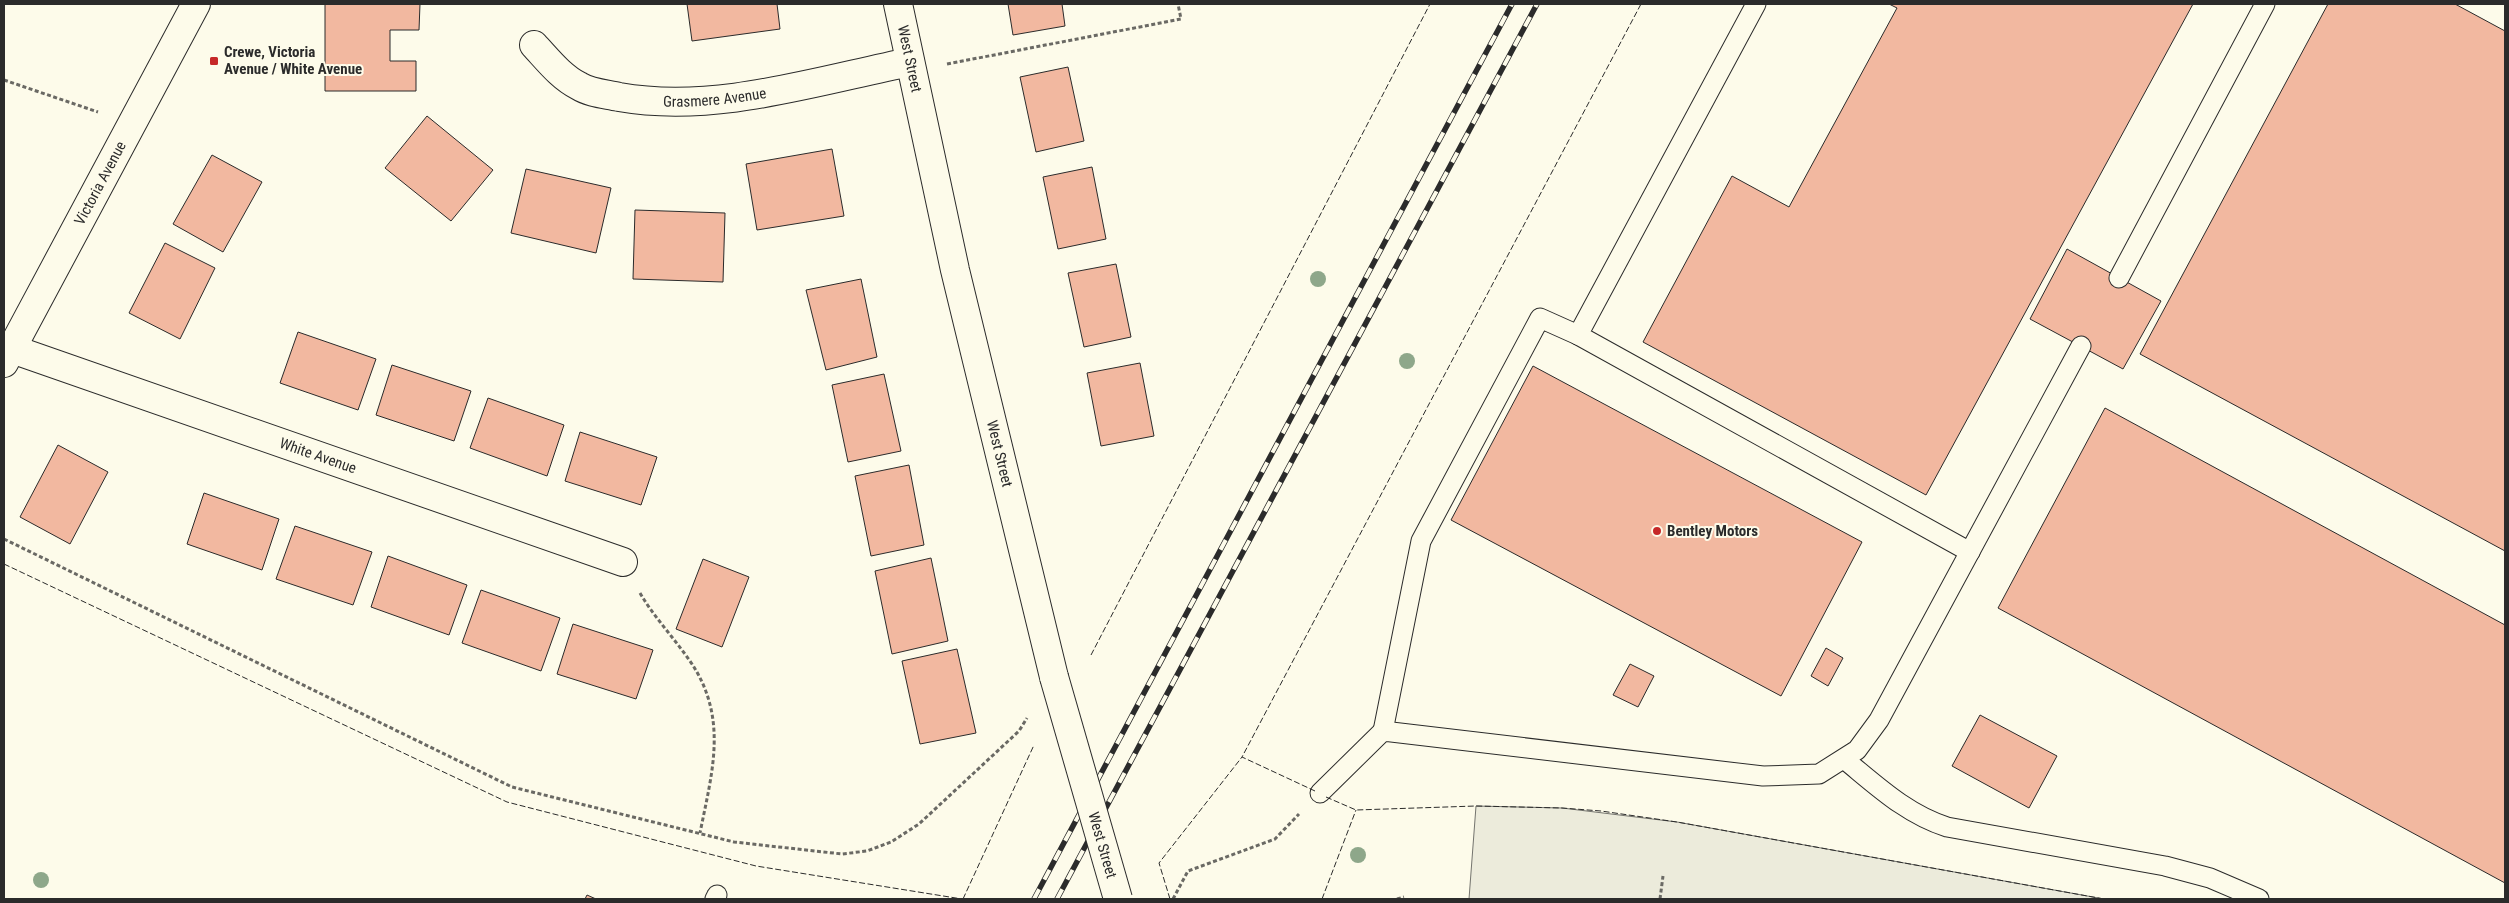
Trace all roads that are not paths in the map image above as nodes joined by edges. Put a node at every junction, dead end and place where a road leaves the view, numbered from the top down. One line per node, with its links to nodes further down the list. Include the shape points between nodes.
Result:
1 (196, 4): 10 (street, Victoria Avenue)
2 (898, 4): 6 (street, West Street)
3 (1756, 4): 8 (lane)
4 (2265, 4): 7 (lane)
5 (534, 46): 6 (street, Grasmere Avenue, via 565,78 580,87 664,103 739,98)
6 (911, 66): 16 (street, West Street, bridge, via 954,270 1054,677)
7 (2119, 278)
8 (1578, 335): 11 (lane); 13 (lane, via 1540,318 1421,541)
9 (2081, 346): 11 (lane)
10 (8, 356): 12 (street, White Avenue)
11 (1970, 552): 14 (lane, via 1880,720 1857,750)
12 (623, 562)
13 (1383, 732): 14 (lane, via 1763,776 1819,774); 15 (lane)
14 (1844, 759): 17 (lane, via 1892,799 1924,820 1946,827 2165,866 2210,878)
15 (1320, 794)
16 (1118, 899)
17 (2259, 899)

